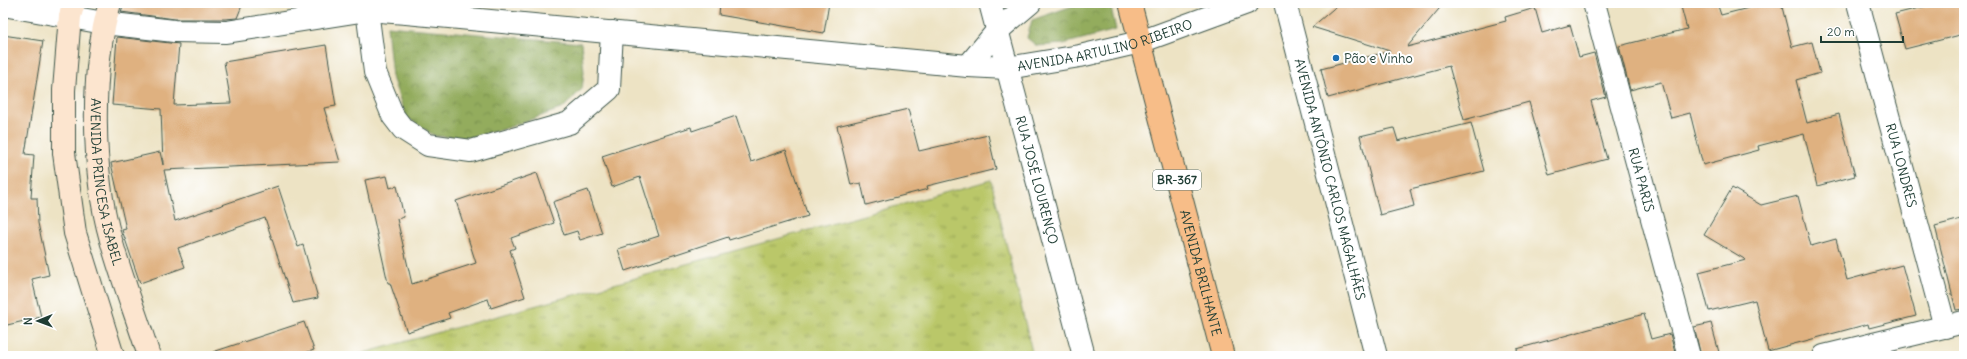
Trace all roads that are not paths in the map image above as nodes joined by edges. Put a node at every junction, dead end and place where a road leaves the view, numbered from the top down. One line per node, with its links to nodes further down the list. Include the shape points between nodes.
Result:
1 (990, 3): 13 (street, RUA JOSÉ LOURENÇO)
2 (1030, 3): 13 (street)
3 (1130, 3): 14 (main road, AVENIDA BRILHANTE / BR-367)
4 (1246, 3): 14 (street, AVENIDA ARTULINO RIBEIRO)
5 (1285, 3): 22 (street, AVENIDA ANTÔNIO CARLOS MAGALHÃES)
6 (1594, 3): 23 (street, RUA PARIS)
7 (1858, 3): 17 (street, RUA LONDRES)
8 (3, 5): 9 (street, AVENIDA ARTULINO RIBEIRO)
9 (72, 9): 11 (street, AVENIDA ARTULINO RIBEIRO); 18 (main road, via 64,90 64,153 75,233)
10 (367, 10): 11 (street, AVENIDA ARTULINO RIBEIRO, via 226,32 174,31); 12 (street, AVENIDA ARTULINO RIBEIRO); 12 (street, via 375,72 393,116 403,129 428,145 471,151 568,123 609,89)
11 (107, 13): 19 (main road, AVENIDA PRINCESA ISABEL, via 96,100 100,187 111,240)
12 (612, 32): 15 (street, AVENIDA ARTULINO RIBEIRO)
13 (997, 32): 15 (street); 16 (street, RUA JOSÉ LOURENÇO)
14 (1140, 42): 16 (street, AVENIDA ARTULINO RIBEIRO, via 1080,56); 21 (main road, AVENIDA BRILHANTE / BR-367)
15 (968, 66): 16 (street, AVENIDA ARTULINO RIBEIRO)
16 (1007, 68): 20 (street, RUA JOSÉ LOURENÇO)
17 (1954, 324): 24 (street)
18 (113, 356)
19 (149, 356)
20 (1084, 356)
21 (1223, 356)
22 (1376, 356)
23 (1689, 356)
24 (1824, 356)

